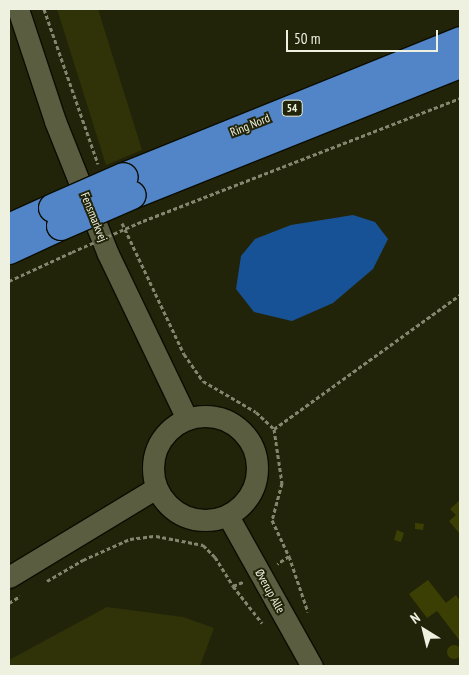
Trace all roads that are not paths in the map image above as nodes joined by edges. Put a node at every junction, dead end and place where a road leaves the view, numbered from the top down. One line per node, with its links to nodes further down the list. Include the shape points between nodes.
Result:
1 (18, 9): 8 (street, Fensmarkvej, via 55,121 108,254)
2 (460, 41): 4 (highway, Ring Nord / 54)
3 (460, 64): 4 (highway, 54)
4 (128, 186): 5 (highway, 54, bridge)
5 (57, 217): 6 (highway, 54); 7 (highway, 54)
6 (9, 228)
7 (9, 250)
8 (187, 419): 9 (street, via 172,427 161,440 152,471); 10 (street, via 204,415 222,418 238,426 256,456 258,473 253,491 243,505)
9 (156, 488): 10 (street, via 165,503 178,514 194,520 212,521); 11 (street)
10 (228, 516): 12 (street, Øverup Alle)
11 (9, 577)
12 (312, 666)

